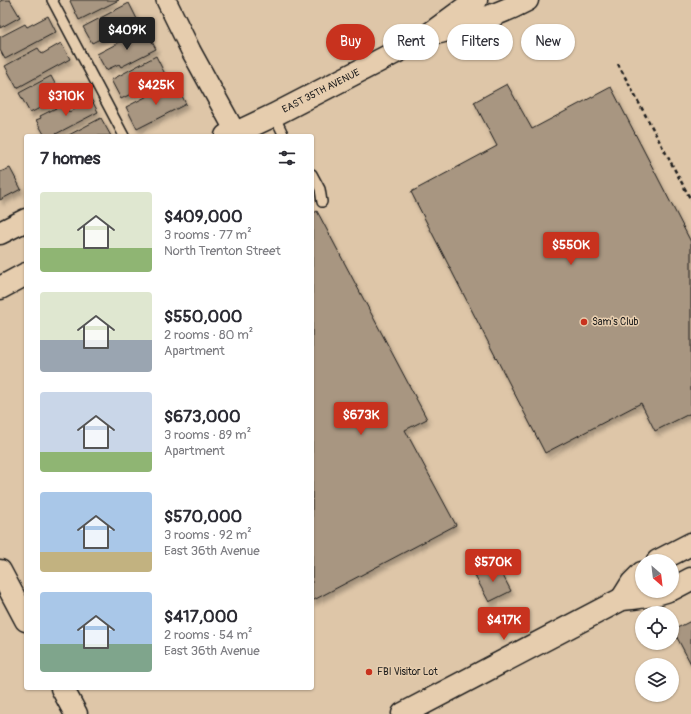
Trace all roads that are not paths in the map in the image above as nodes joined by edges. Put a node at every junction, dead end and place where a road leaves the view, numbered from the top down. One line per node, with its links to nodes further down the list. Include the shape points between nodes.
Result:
1 (52, 0): 9 (lane)
2 (166, 0): 10 (street)
3 (476, 0): 5 (street, EAST 35TH AVENUE)
4 (527, 0): 6 (street, EAST 35TH AVENUE, via 506,11)
5 (439, 27)
6 (439, 32)
7 (383, 59): 8 (street, EAST 35TH AVENUE)
8 (274, 115): 11 (street, EAST 35TH AVENUE); 12 (lane)
9 (123, 134)
10 (232, 134)
11 (234, 134)
12 (283, 134)
13 (314, 178): 14 (lane, via 320,189 322,202)
14 (314, 198)
15 (24, 221): 16 (street)
16 (0, 233)
17 (24, 275): 18 (street)
18 (0, 288)
19 (691, 544): 20 (street)
20 (672, 554)
21 (0, 571): 27 (street)
22 (691, 579): 24 (street)
23 (635, 580): 26 (street)
24 (679, 585)
25 (638, 598): 26 (street)
26 (622, 599): 30 (street)
27 (24, 616)
28 (63, 690): 29 (street)
29 (76, 714)
30 (403, 714)

